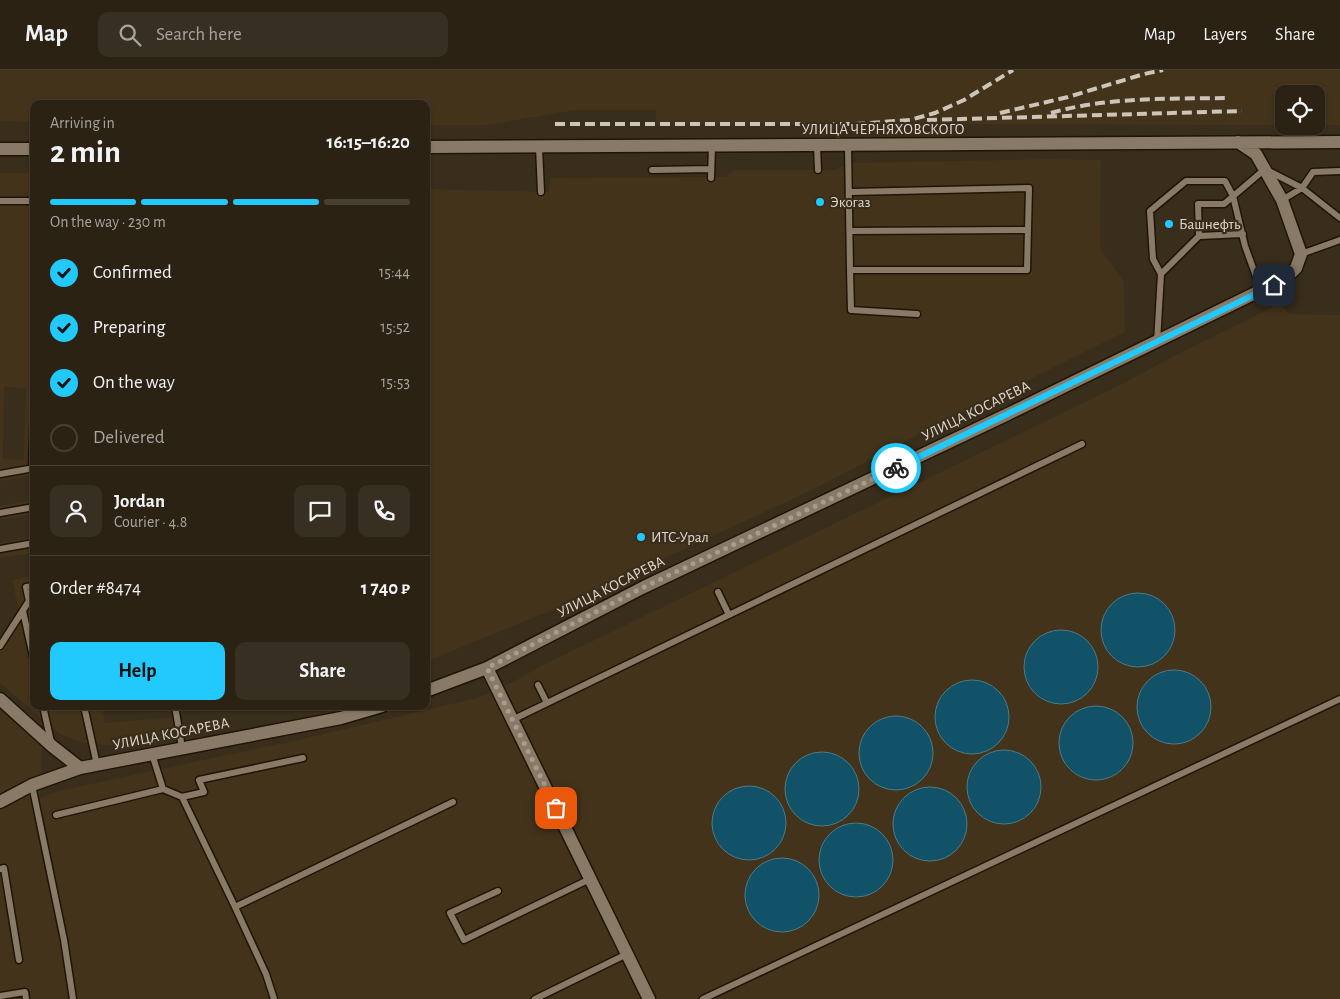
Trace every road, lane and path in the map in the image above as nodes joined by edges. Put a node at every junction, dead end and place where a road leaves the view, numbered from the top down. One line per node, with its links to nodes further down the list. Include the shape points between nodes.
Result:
1 (1238, 142): 2 (street, УЛИЦА ЧЕРНЯХОВСКОГО); 5 (street, УЛИЦА ЧЕРНЯХОВСКОГО); 11 (street, via 1256,154)
2 (1340, 142)
3 (712, 146): 4 (street, УЛИЦА ЧЕРНЯХОВСКОГО); 7 (street, УЛИЦА ЧЕРНЯХОВСКОГО); 10 (lane)
4 (817, 146): 5 (street, УЛИЦА ЧЕРНЯХОВСКОГО); 13 (lane)
5 (848, 146): 18 (lane)
6 (430, 147): 7 (street, УЛИЦА ЧЕРНЯХОВСКОГО)
7 (539, 147): 17 (lane)
8 (0, 149): 9 (street)
9 (30, 149)
10 (712, 169): 12 (lane); 15 (lane)
11 (1266, 169): 16 (lane); 19 (lane); 20 (street)
12 (652, 170)
13 (818, 170)
14 (1340, 172): 16 (lane, via 1313,172)
15 (711, 178)
16 (1302, 188): 20 (lane); 23 (lane)
17 (541, 192)
18 (850, 192): 24 (lane, via 1029,188); 25 (lane)
19 (1233, 196): 26 (lane); 27 (lane, via 1224,204 1198,204); 31 (lane, via 1225,181 1186,181 1150,210 1153,259)
20 (1282, 200): 29 (street)
21 (0, 201): 22 (lane)
22 (30, 201)
23 (1340, 218)
24 (1028, 230): 25 (lane); 30 (lane, via 1027,270)
25 (850, 231): 30 (lane)
26 (1243, 234): 27 (lane); 32 (lane)
27 (1199, 236): 31 (lane)
28 (1340, 240): 29 (lane)
29 (1301, 254): 32 (street, УЛИЦА КОСАРЕВА, via 1296,268 1286,278)
30 (850, 270): 33 (lane, via 851,310)
31 (1161, 274): 34 (lane)
32 (1262, 292): 34 (street, УЛИЦА КОСАРЕВА)
33 (917, 314)
34 (1157, 342): 48 (street, УЛИЦА КОСАРЕВА, via 644,587)
35 (1082, 444): 45 (lane)
36 (30, 469): 37 (lane)
37 (0, 474)
38 (30, 508): 39 (lane)
39 (0, 513)
40 (30, 544): 41 (lane)
41 (0, 549)
42 (30, 586): 44 (lane, via 26,587 29,602)
43 (718, 592): 45 (lane)
44 (23, 611): 46 (lane); 47 (lane)
45 (729, 615): 53 (lane)
46 (30, 643)
47 (0, 646)
48 (487, 668): 50 (street, УЛИЦА КОСАРЕВА); 58 (street)
49 (538, 685): 53 (lane)
50 (430, 689)
51 (0, 699): 59 (street)
52 (1340, 699): 83 (lane)
53 (547, 703): 58 (lane)
54 (45, 710): 59 (lane)
55 (85, 710): 63 (lane)
56 (176, 710): 60 (lane)
57 (368, 710): 60 (street, УЛИЦА КОСАРЕВА)
58 (512, 720): 72 (street)
59 (52, 746): 64 (street)
60 (182, 748): 61 (street, УЛИЦА КОСАРЕВА)
61 (152, 754): 63 (street, УЛИЦА КОСАРЕВА); 66 (lane)
62 (302, 758): 67 (lane, via 199,780 204,792)
63 (97, 765): 64 (street, УЛИЦА КОСАРЕВА)
64 (80, 768): 65 (street, УЛИЦА КОСАРЕВА)
65 (32, 785): 68 (street, УЛИЦА КОСАРЕВА); 79 (lane)
66 (163, 790): 67 (lane); 70 (lane)
67 (182, 797): 74 (lane)
68 (0, 802)
69 (453, 802): 74 (lane)
70 (56, 815)
71 (0, 869): 76 (lane, via 4,868)
72 (590, 879): 73 (lane, via 464,940 450,913); 75 (street)
73 (498, 891)
74 (235, 907): 80 (lane)
75 (627, 954): 81 (lane); 82 (street)
76 (19, 960)
77 (0, 996): 78 (lane, via 25,992)
78 (26, 999)
79 (73, 999)
80 (274, 999)
81 (534, 999)
82 (649, 999)
83 (704, 999)

